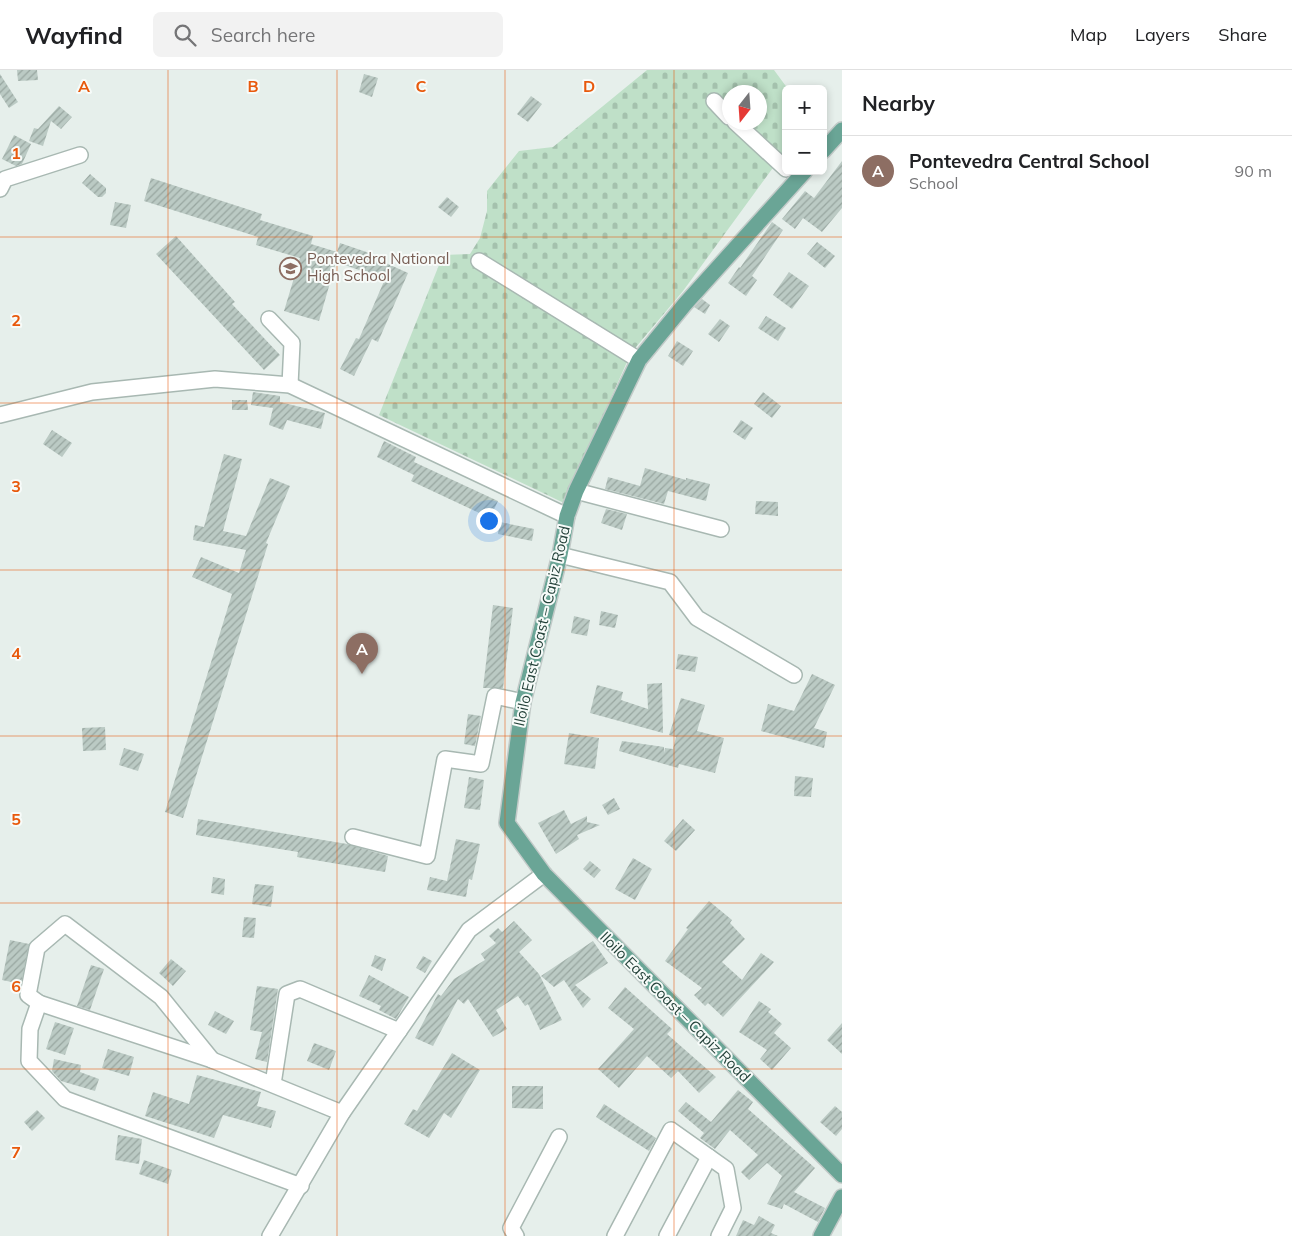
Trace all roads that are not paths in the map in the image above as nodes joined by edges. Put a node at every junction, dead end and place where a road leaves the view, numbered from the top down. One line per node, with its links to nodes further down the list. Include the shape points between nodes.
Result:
1 (714, 101): 2 (street)
2 (722, 109)
3 (744, 130): 7 (street)
4 (842, 130): 5 (main road)
5 (827, 147)
6 (80, 155): 9 (street, via 5,179)
7 (782, 165)
8 (796, 175): 12 (main road, Iloilo East Coast – Capiz Road)
9 (0, 189)
10 (479, 261): 12 (street)
11 (269, 319): 13 (street, via 292,343)
12 (639, 360): 15 (main road, Iloilo East Coast – Capiz Road)
13 (290, 385): 14 (street, via 215,379 92,392); 16 (street)
14 (2, 410)
15 (576, 491): 16 (main road, Iloilo East Coast – Capiz Road); 17 (street)
16 (567, 516): 18 (main road, Iloilo East Coast – Capiz Road)
17 (721, 529)
18 (560, 555): 19 (street, via 670,582 697,618); 20 (main road, Iloilo East Coast – Capiz Road)
19 (794, 675)
20 (523, 702): 21 (street, via 495,696 481,764 445,759 427,856); 22 (main road, Iloilo East Coast – Capiz Road, via 507,823)
21 (353, 837)
22 (544, 874): 24 (street, via 469,930); 30 (main road, Iloilo East Coast – Capiz Road)
23 (39, 1003): 25 (street); 25 (street, via 28,996 37,948 65,924 161,997); 31 (street, via 30,1029 29,1061 65,1099)
24 (399, 1031): 26 (street, via 300,989 287,994); 27 (street)
25 (212, 1060): 26 (street)
26 (273, 1084): 27 (street)
27 (342, 1112): 31 (street)
28 (560, 1137): 34 (street, via 511,1228)
29 (709, 1157): 35 (street, via 671,1130); 36 (street); 37 (street, via 726,1169 733,1208)
30 (842, 1174)
31 (301, 1186): 33 (street)
32 (842, 1197): 38 (main road)
33 (270, 1236)
34 (516, 1236)
35 (615, 1236)
36 (667, 1236)
37 (719, 1236)
38 (821, 1236)

